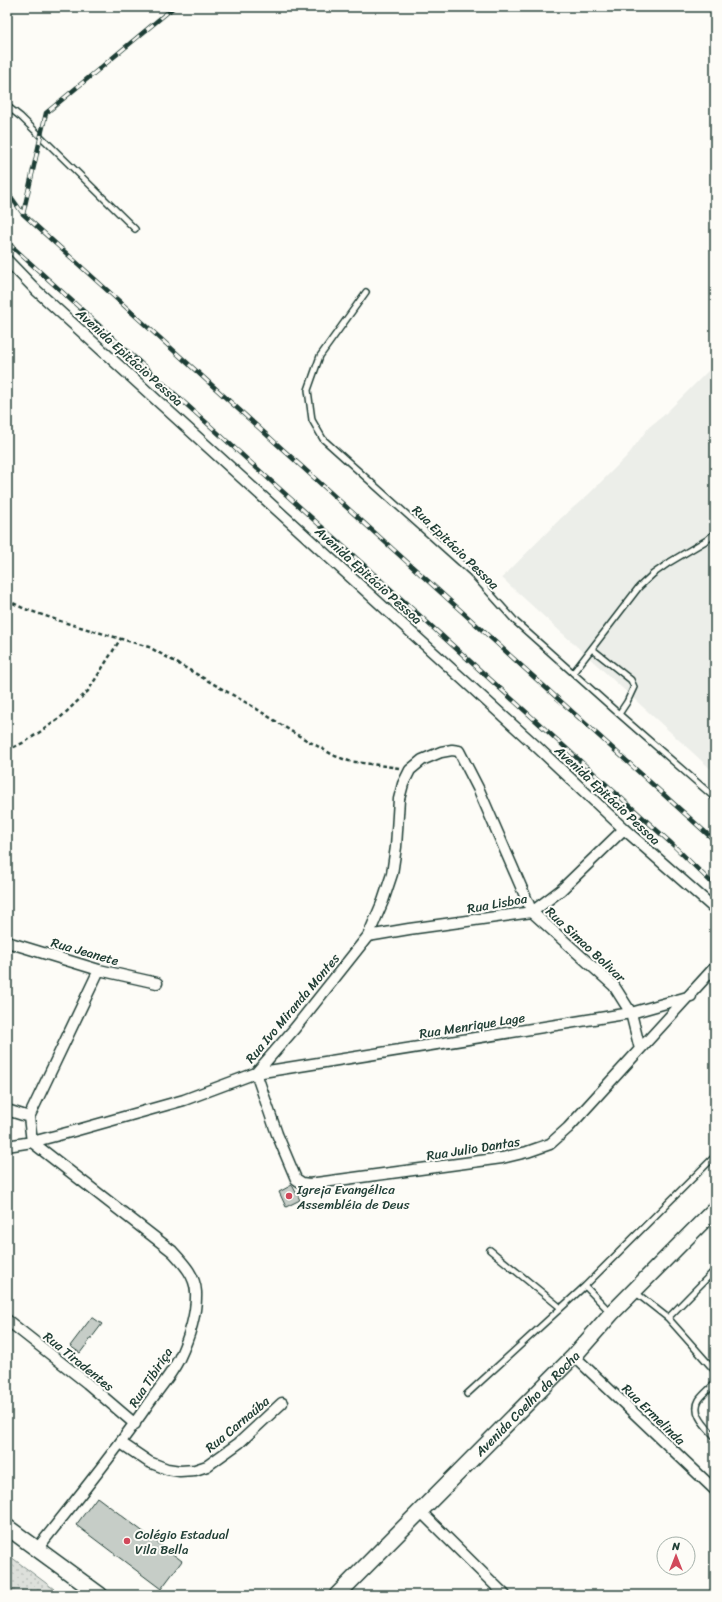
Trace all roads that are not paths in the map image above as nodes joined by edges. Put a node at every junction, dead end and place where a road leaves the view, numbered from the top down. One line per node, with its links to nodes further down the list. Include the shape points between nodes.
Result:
1 (7, 106): 2 (lane)
2 (135, 229)
3 (7, 260): 11 (street, Avenida Epitácio Pessoa, via 37,291)
4 (366, 292): 7 (lane, Rua Epitácio Pessoa, via 320,356 308,390 312,420 322,439 462,564 516,622)
5 (715, 533): 6 (lane, via 653,574 639,587)
6 (592, 649): 7 (lane); 8 (lane, via 631,680 634,687)
7 (573, 673): 8 (lane, Rua Epitácio Pessoa)
8 (619, 714): 10 (lane, Rua Epitácio Pessoa)
9 (459, 751): 13 (street, Rua Simao Bolivar, via 479,790); 14 (street, Rua Ivo Miranda Montes, via 441,752 422,760 410,770 403,784 392,874)
10 (715, 798)
11 (624, 829): 12 (street, Avenida Epitácio Pessoa); 13 (street, Rua Lisboa, via 561,890)
12 (715, 909)
13 (532, 912): 14 (street, Rua Lisboa); 20 (street, Rua Simao Bolivar, via 614,986)
14 (368, 936): 22 (street, Rua Ivo Miranda Montes)
15 (7, 942): 17 (street, Rua Jeanete)
16 (715, 968): 19 (street, Rua Julio Dantas)
17 (99, 970): 18 (street, Rua Jeanete); 24 (street)
18 (157, 983)
19 (691, 996): 20 (street, Rua Menrique Lage); 21 (street, Rua Julio Dantas)
20 (631, 1013): 21 (street, Rua Simao Bolivar); 22 (street, Rua Menrique Lage)
21 (640, 1049): 22 (street, Rua Julio Dantas, via 568,1128 550,1144 502,1158 309,1184 296,1179)
22 (256, 1073): 25 (street, Rua Ivo Miranda Montes, via 184,1100)
23 (7, 1110): 24 (street)
24 (29, 1117): 25 (street)
25 (32, 1142): 26 (street, Rua Ivo Miranda Montes); 42 (street, Rua Tibiriça, via 172,1251 186,1266 193,1279 196,1308 189,1335 178,1360)
26 (7, 1146)
27 (715, 1156): 31 (lane)
28 (715, 1209): 32 (main road, Avenida Coelho da Rocha)
29 (490, 1250): 33 (lane)
30 (715, 1270): 35 (lane)
31 (585, 1286): 33 (lane); 34 (lane)
32 (634, 1291): 34 (main road, Avenida Coelho da Rocha); 35 (lane)
33 (561, 1308): 40 (lane)
34 (611, 1314): 37 (main road, Avenida Coelho da Rocha)
35 (668, 1318): 38 (lane)
36 (7, 1320): 42 (street, Rua Tiradentes)
37 (574, 1356): 45 (street, Rua Ermelinda); 46 (main road, Avenida Coelho da Rocha)
38 (715, 1371)
39 (715, 1383): 43 (lane, via 699,1401 697,1412)
40 (467, 1394)
41 (282, 1403): 44 (street, Rua Carnaúba, via 239,1443 207,1466 195,1470 167,1469 149,1462)
42 (135, 1424): 44 (street, Rua Tibiriça)
43 (715, 1437)
44 (121, 1443): 48 (street, Rua Tibiriça)
45 (715, 1490)
46 (420, 1511): 50 (main road, Avenida Coelho da Rocha); 51 (street)
47 (7, 1527): 48 (main road)
48 (37, 1549): 49 (main road)
49 (96, 1594)
50 (337, 1595)
51 (505, 1595)

